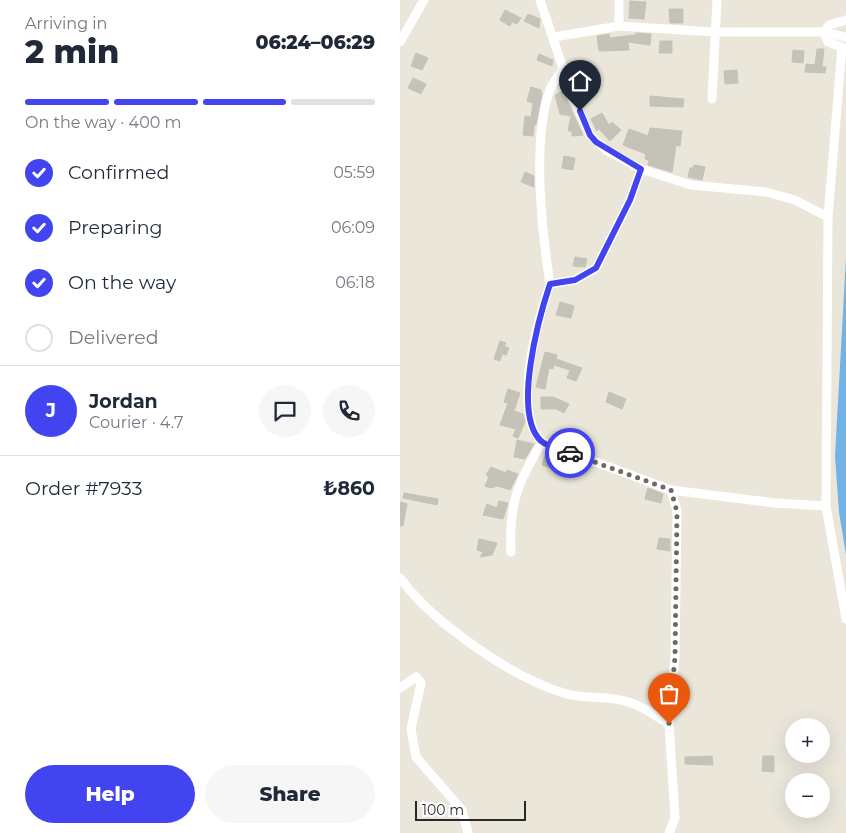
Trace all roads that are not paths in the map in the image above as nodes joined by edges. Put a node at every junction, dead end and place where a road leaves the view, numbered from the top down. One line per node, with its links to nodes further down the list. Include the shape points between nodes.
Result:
1 (424, 0): 11 (street)
2 (540, 0): 10 (street)
3 (619, 0): 6 (street)
4 (717, 0): 7 (street)
5 (846, 20): 8 (street, via 829,25)
6 (619, 26): 7 (street); 10 (street)
7 (715, 32): 8 (street); 13 (street)
8 (824, 32): 9 (street); 15 (street, via 828,42 842,47)
9 (846, 36)
10 (554, 37): 12 (street)
11 (400, 42)
12 (564, 68): 14 (street, via 590,135 606,150); 16 (street, via 547,103 541,158 542,221)
13 (712, 99)
14 (641, 169): 15 (street, via 690,185 766,192 795,200); 16 (street, via 630,200 596,268 575,280)
15 (828, 217): 19 (street)
16 (550, 284): 17 (street, via 534,345 528,392 533,430)
17 (542, 442): 18 (street); 20 (street, via 513,502)
18 (671, 490): 19 (street); 24 (street, via 677,512 675,657)
19 (826, 506): 22 (street)
20 (511, 552)
21 (400, 578): 24 (street, via 432,614 524,676 568,694 625,701)
22 (846, 619)
23 (400, 688): 25 (street, via 416,677 420,680 411,729 416,757 462,810)
24 (669, 724): 26 (street, via 674,818)
25 (468, 833)
26 (669, 833)

